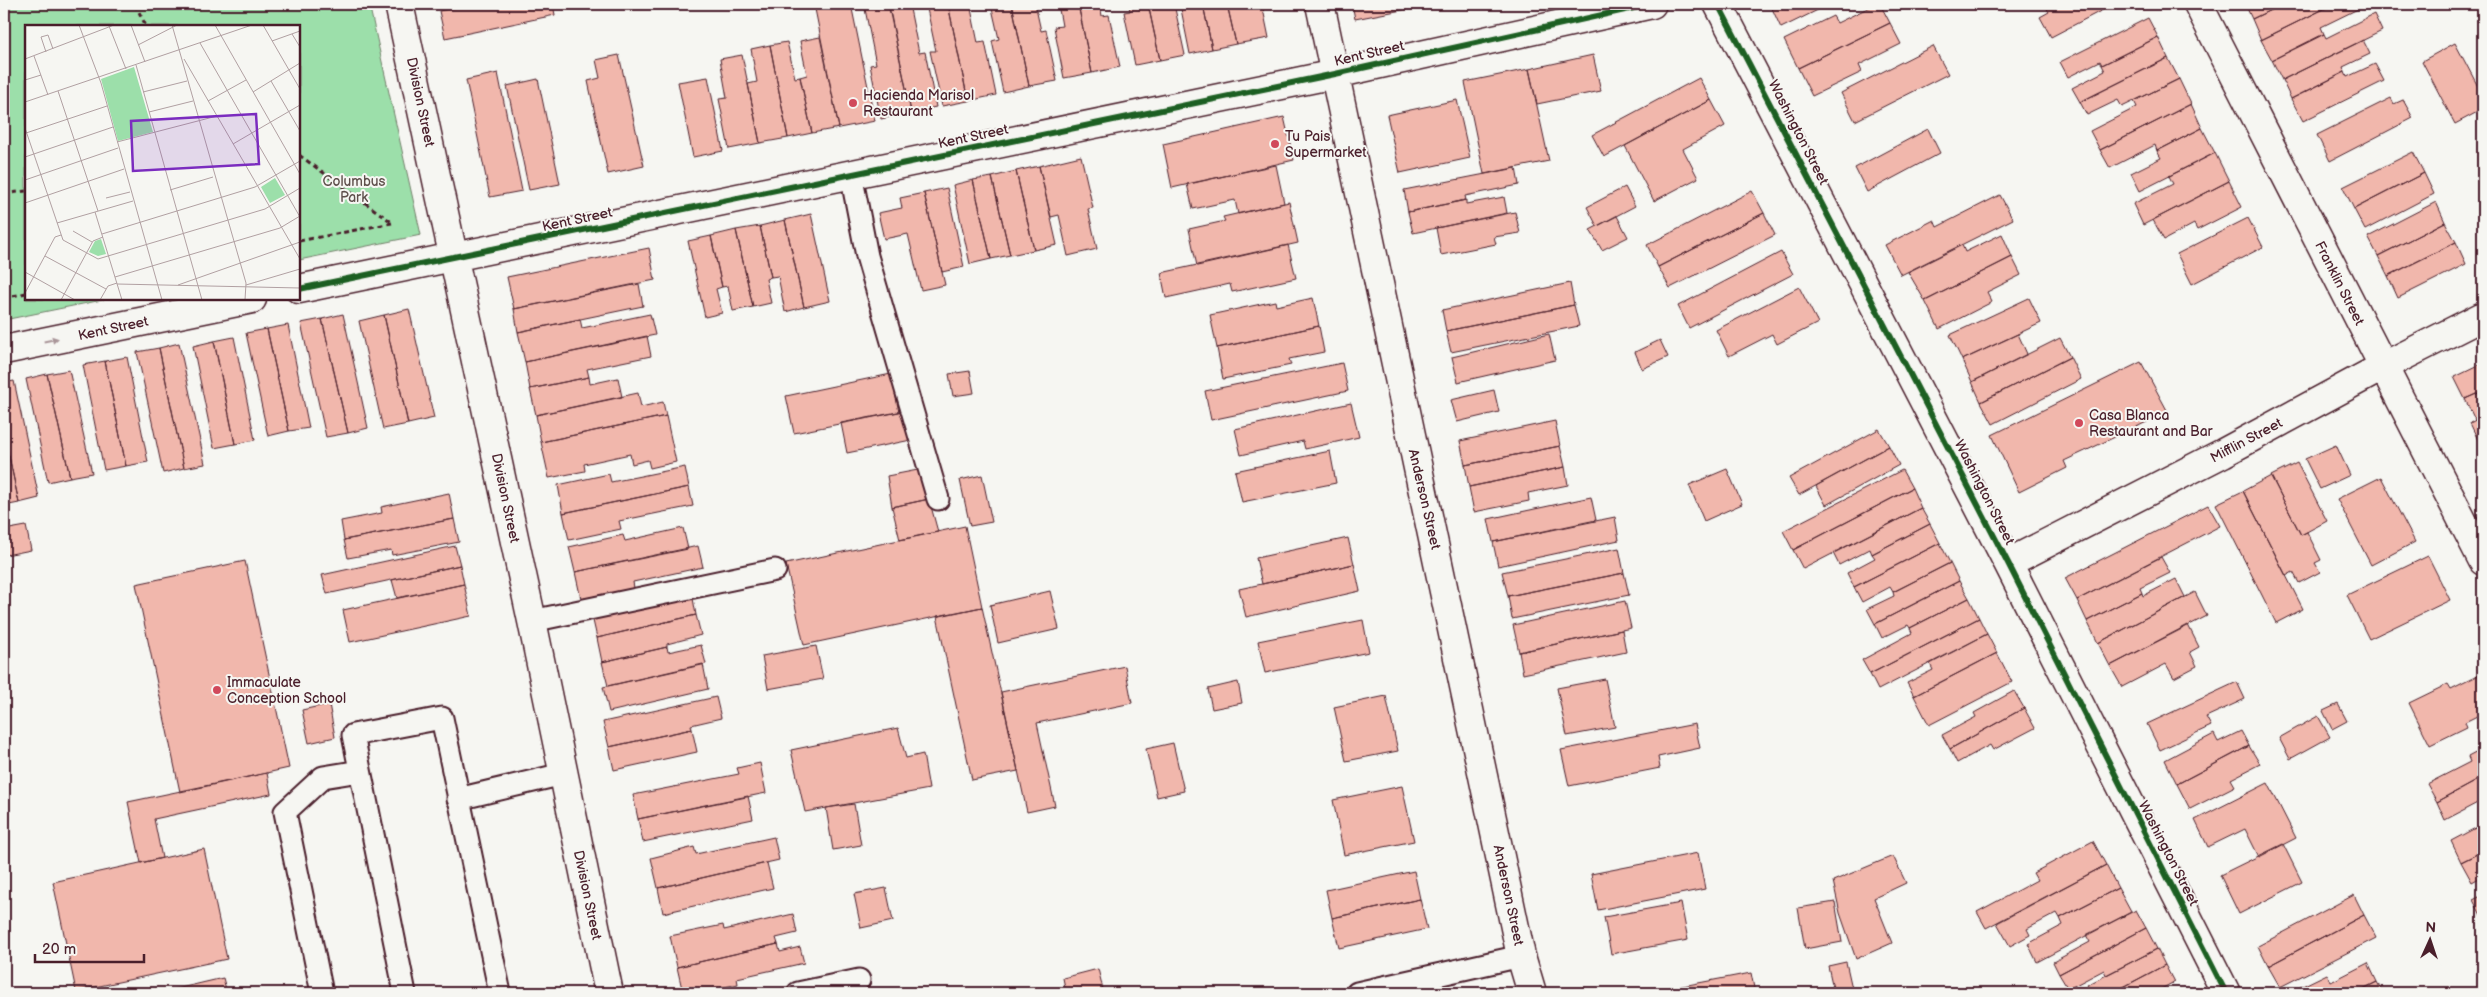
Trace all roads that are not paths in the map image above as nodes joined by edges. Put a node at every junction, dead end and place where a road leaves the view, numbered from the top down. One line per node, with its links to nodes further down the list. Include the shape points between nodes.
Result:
1 (399, 4): 8 (street, Division Street)
2 (1320, 4): 6 (street, Anderson Street)
3 (1652, 4): 6 (street, Kent Street)
4 (1718, 4): 16 (street, Washington Street)
5 (2198, 4): 13 (street, Franklin Street)
6 (1335, 74): 7 (street, Kent Street); 22 (street, Anderson Street)
7 (851, 174): 8 (street, Kent Street); 14 (lane, via 867,256)
8 (454, 257): 9 (street, Kent Street); 18 (street, Division Street)
9 (300, 289)
10 (247, 300): 12 (street, Kent Street, one-way to 10)
11 (2483, 316): 13 (street, Mifflin Street)
12 (4, 350)
13 (2384, 366): 15 (street, Franklin Street); 16 (street, Mifflin Street)
14 (938, 499)
15 (2483, 561)
16 (2008, 563): 31 (street, Washington Street)
17 (776, 570): 18 (lane)
18 (532, 621): 20 (street, Division Street)
19 (360, 771): 21 (lane, via 353,735 442,718); 24 (lane, via 323,778 285,812); 25 (lane)
20 (563, 774): 21 (lane); 27 (street, Division Street)
21 (458, 798): 26 (lane)
22 (1521, 956): 29 (lane); 30 (street, Anderson Street)
23 (859, 980): 28 (lane)
24 (322, 993)
25 (405, 993)
26 (500, 993)
27 (609, 993)
28 (798, 993)
29 (1357, 993)
30 (1532, 993)
31 (2226, 993)

